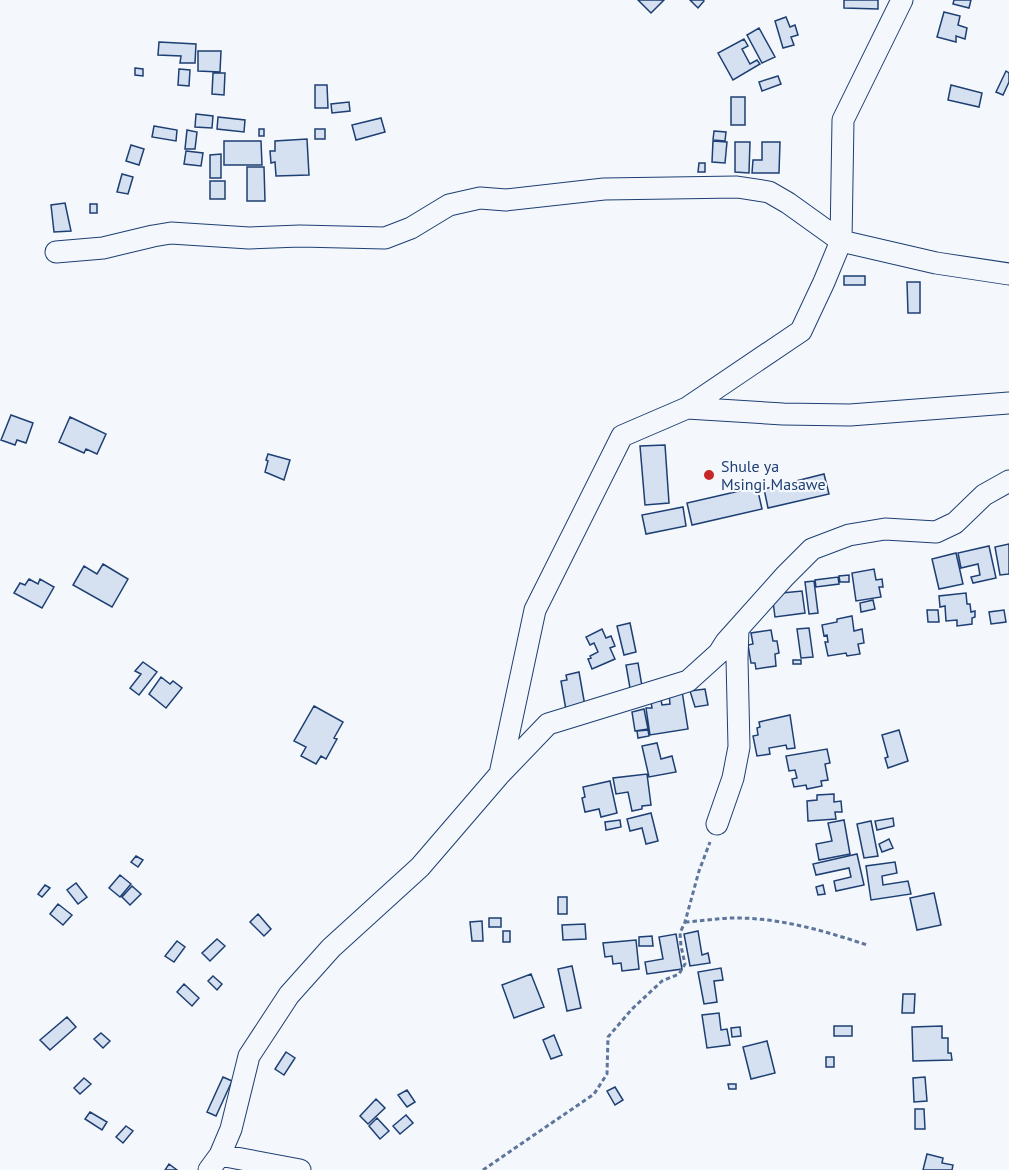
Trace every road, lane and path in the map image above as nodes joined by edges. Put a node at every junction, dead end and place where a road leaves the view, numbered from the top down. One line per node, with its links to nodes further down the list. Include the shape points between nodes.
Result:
1 (902, 0): 2 (street, via 843,120)
2 (841, 241): 3 (street, via 769,192 737,187 604,189 506,200 480,198 449,205 411,228 385,238 249,238 171,233 103,248); 4 (street, via 936,263); 6 (street, via 801,331)
3 (56, 252)
4 (1009, 274)
5 (1009, 403): 6 (street, via 850,416)
6 (687, 408): 9 (street, via 622,435 535,610)
7 (1009, 481): 8 (street, via 984,495 955,523 936,532 885,529 849,535 812,549)
8 (738, 628): 9 (street, via 719,653 688,681 548,724); 10 (street, via 739,747)
9 (500, 774): 13 (street, via 420,867 331,948 289,995 249,1056 231,1130)
10 (717, 824): 11 (path)
11 (685, 922): 12 (path, via 735,918 774,921); 15 (path, via 680,933 685,964 679,974 662,981 632,1009 608,1037 607,1074 594,1094)
12 (867, 945)
13 (215, 1162): 14 (street)
14 (300, 1170)
15 (483, 1170)

